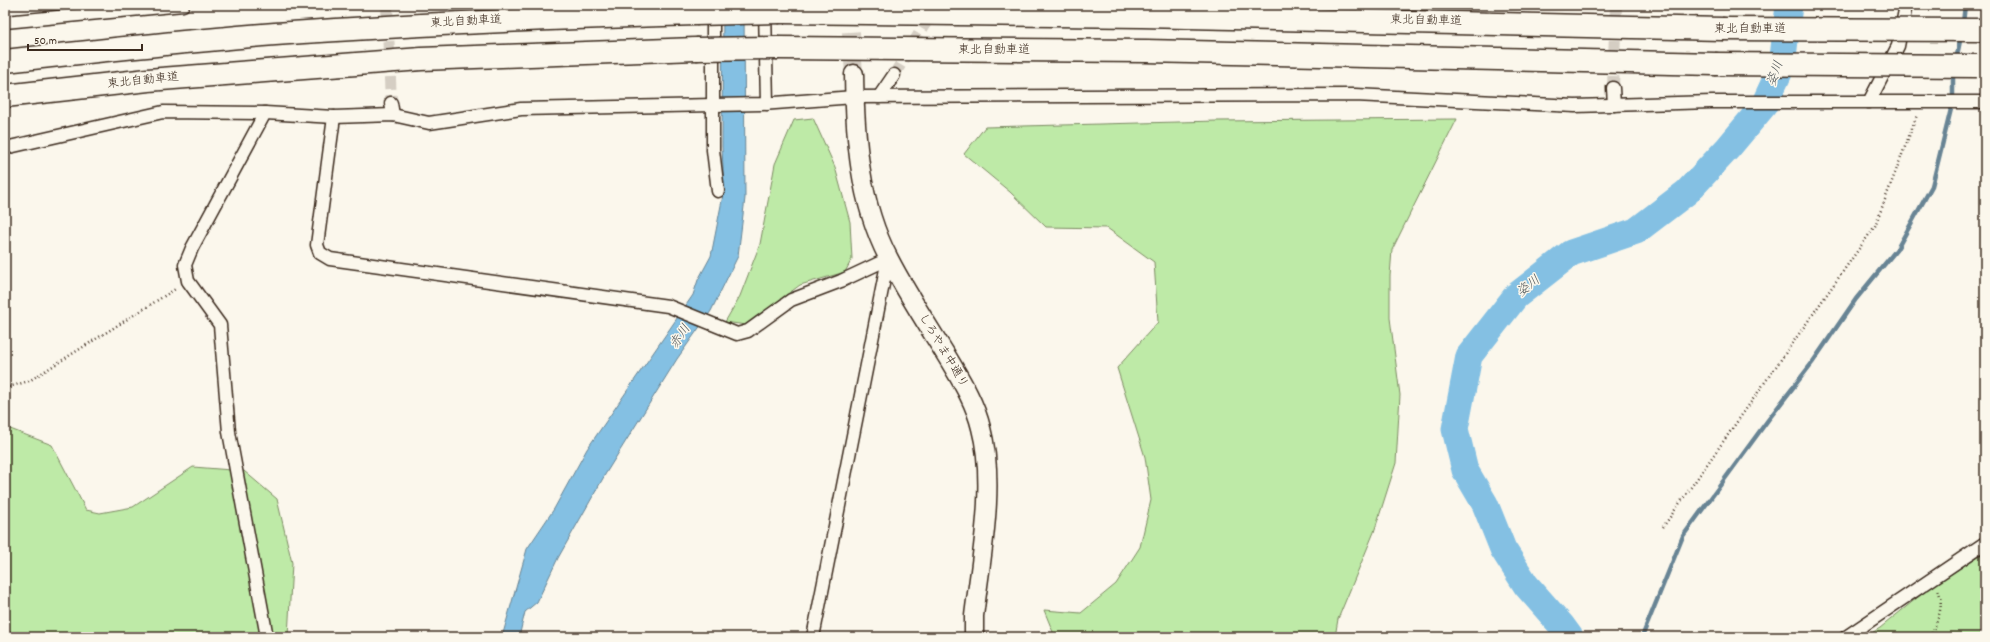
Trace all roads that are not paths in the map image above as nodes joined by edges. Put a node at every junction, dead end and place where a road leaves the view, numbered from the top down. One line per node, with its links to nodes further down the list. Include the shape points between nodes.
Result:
1 (183, 5): 5 (street)
2 (1902, 5): 15 (street, via 1905,10 1898,46)
3 (704, 9): 4 (highway, 東北自動車道, bridge); 7 (highway, 東北自動車道, via 274,34); 20 (street, via 714,72)
4 (773, 9): 6 (highway, 東北自動車道, bridge, via 1722,29); 18 (street)
5 (5, 22)
6 (1985, 30)
7 (5, 61)
8 (1981, 66): 12 (highway, 東北自動車道, bridge, via 1715,64 1146,51 779,48 413,60 163,79)
9 (854, 74): 13 (street, しろやま中通り)
10 (894, 75): 14 (street)
11 (1613, 88): 19 (street)
12 (5, 96)
13 (854, 97): 14 (street); 18 (street); 26 (street, しろやま中通り, via 864,193 872,222)
14 (879, 97): 19 (street, via 1355,95 1575,106)
15 (1869, 102): 16 (street); 19 (street)
16 (1985, 102)
17 (391, 103): 22 (street)
18 (764, 104): 20 (street)
19 (1614, 105)
20 (715, 106): 22 (street, via 521,109 429,122); 25 (street, via 713,150)
21 (265, 113): 23 (street); 24 (street, via 163,112); 28 (street, via 185,265 188,280 220,325 229,432)
22 (393, 115): 23 (street)
23 (334, 116): 26 (street, via 317,245 320,253 330,260 668,306 737,334 748,331 790,300)
24 (5, 148)
25 (718, 191)
26 (888, 259): 29 (street); 30 (street, しろやま中通り, via 972,400 981,427 987,455 988,487)
27 (1985, 544): 31 (street)
28 (267, 637)
29 (813, 637)
30 (974, 637)
31 (1846, 637)

